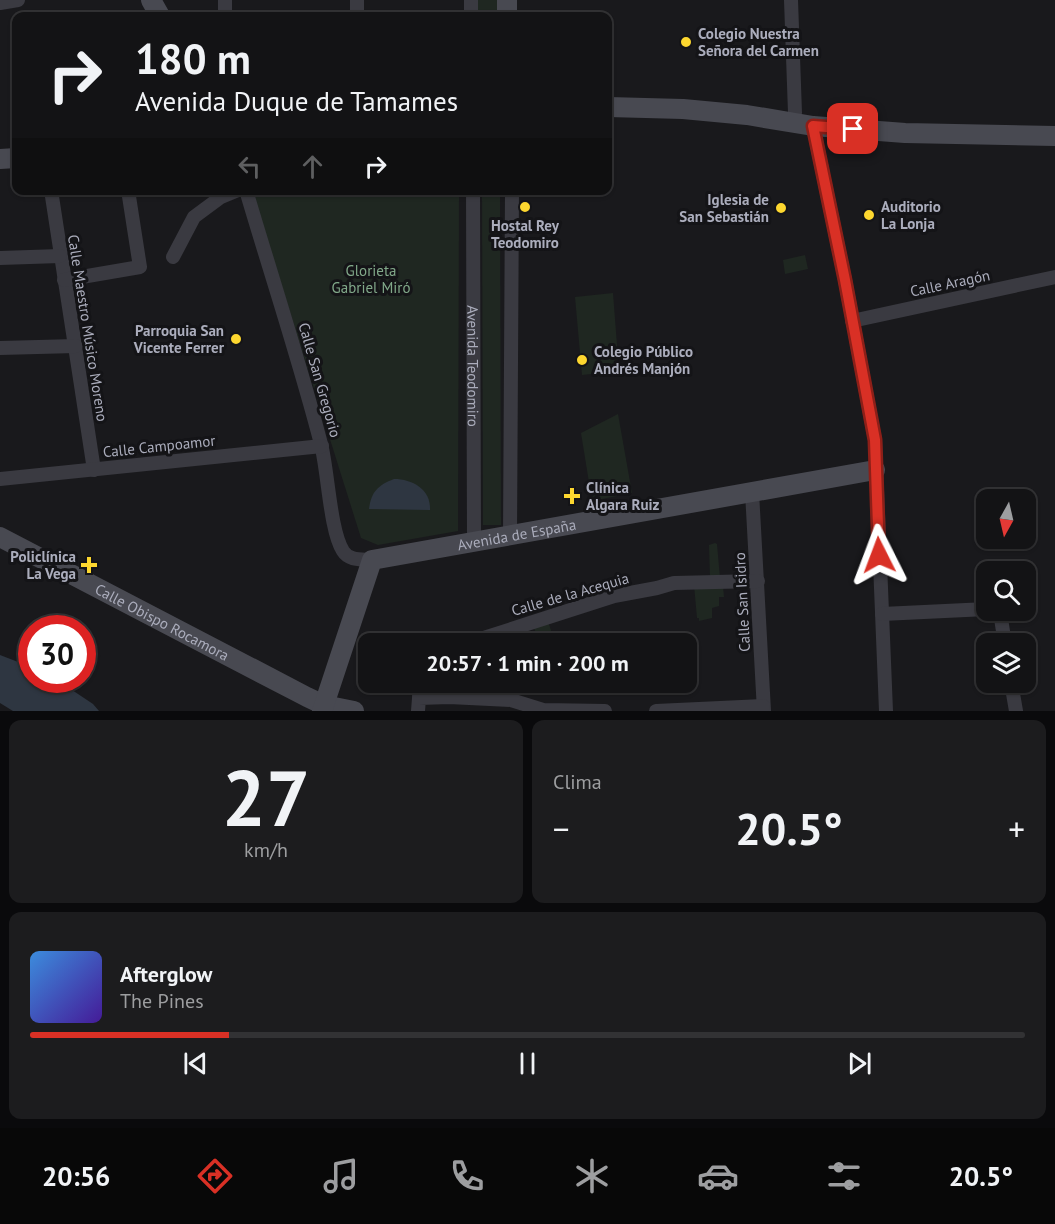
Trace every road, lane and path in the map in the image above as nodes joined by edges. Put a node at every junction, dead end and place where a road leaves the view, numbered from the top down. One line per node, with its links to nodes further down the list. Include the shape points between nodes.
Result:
1 (18, 0): 3 (street)
2 (791, 0): 5 (street)
3 (0, 3)
4 (612, 107): 6 (street)
5 (795, 113): 6 (street); 8 (street, via 908,123)
6 (747, 115): 7 (street)
7 (813, 126): 8 (street); 21 (street)
8 (951, 133): 9 (street)
9 (1055, 136)
10 (52, 195): 16 (street, Calle Maestro Músico Moreno)
11 (129, 195): 20 (street, via 140,267)
12 (226, 195): 17 (street, via 194,218)
13 (247, 195): 24 (street, Calle San Gregorio)
14 (473, 195): 31 (street, Avenida Teodomiro)
15 (512, 195): 29 (street)
16 (60, 256): 18 (street); 20 (street, Calle Maestro Músico Moreno)
17 (173, 256)
18 (0, 258)
19 (1055, 277): 21 (street, Calle Aragón)
20 (64, 280): 22 (street, Calle Maestro Músico Moreno)
21 (852, 321): 26 (street, via 875,440)
22 (76, 346): 23 (street); 25 (street, Calle Maestro Músico Moreno)
23 (0, 348)
24 (322, 446): 25 (street, Calle Campoamor); 32 (street, Calle San Gregorio, via 341,549 353,558)
25 (94, 470): 27 (street, Calle Campoamor)
26 (875, 470): 28 (street, Avenida de España); 35 (street)
27 (0, 479)
28 (752, 492): 29 (street, Avenida de España); 33 (street, Calle San Isidro)
29 (510, 535): 31 (street, Avenida de España)
30 (0, 537): 39 (street, Calle Obispo Rocamora)
31 (474, 541): 32 (street, Avenida de España)
32 (372, 560): 39 (street)
33 (758, 581): 36 (street, Calle de la Acequia, via 674,583 614,596); 40 (street, Calle San Isidro)
34 (976, 610): 35 (street)
35 (882, 614): 44 (street)
36 (499, 633)
37 (1013, 693): 45 (street)
38 (418, 705): 42 (street, via 511,700 543,711)
39 (323, 708): 41 (street, Calle Obispo Rocamora)
40 (764, 709): 43 (street)
41 (354, 711)
42 (605, 711)
43 (656, 711)
44 (886, 711)
45 (1016, 711)

